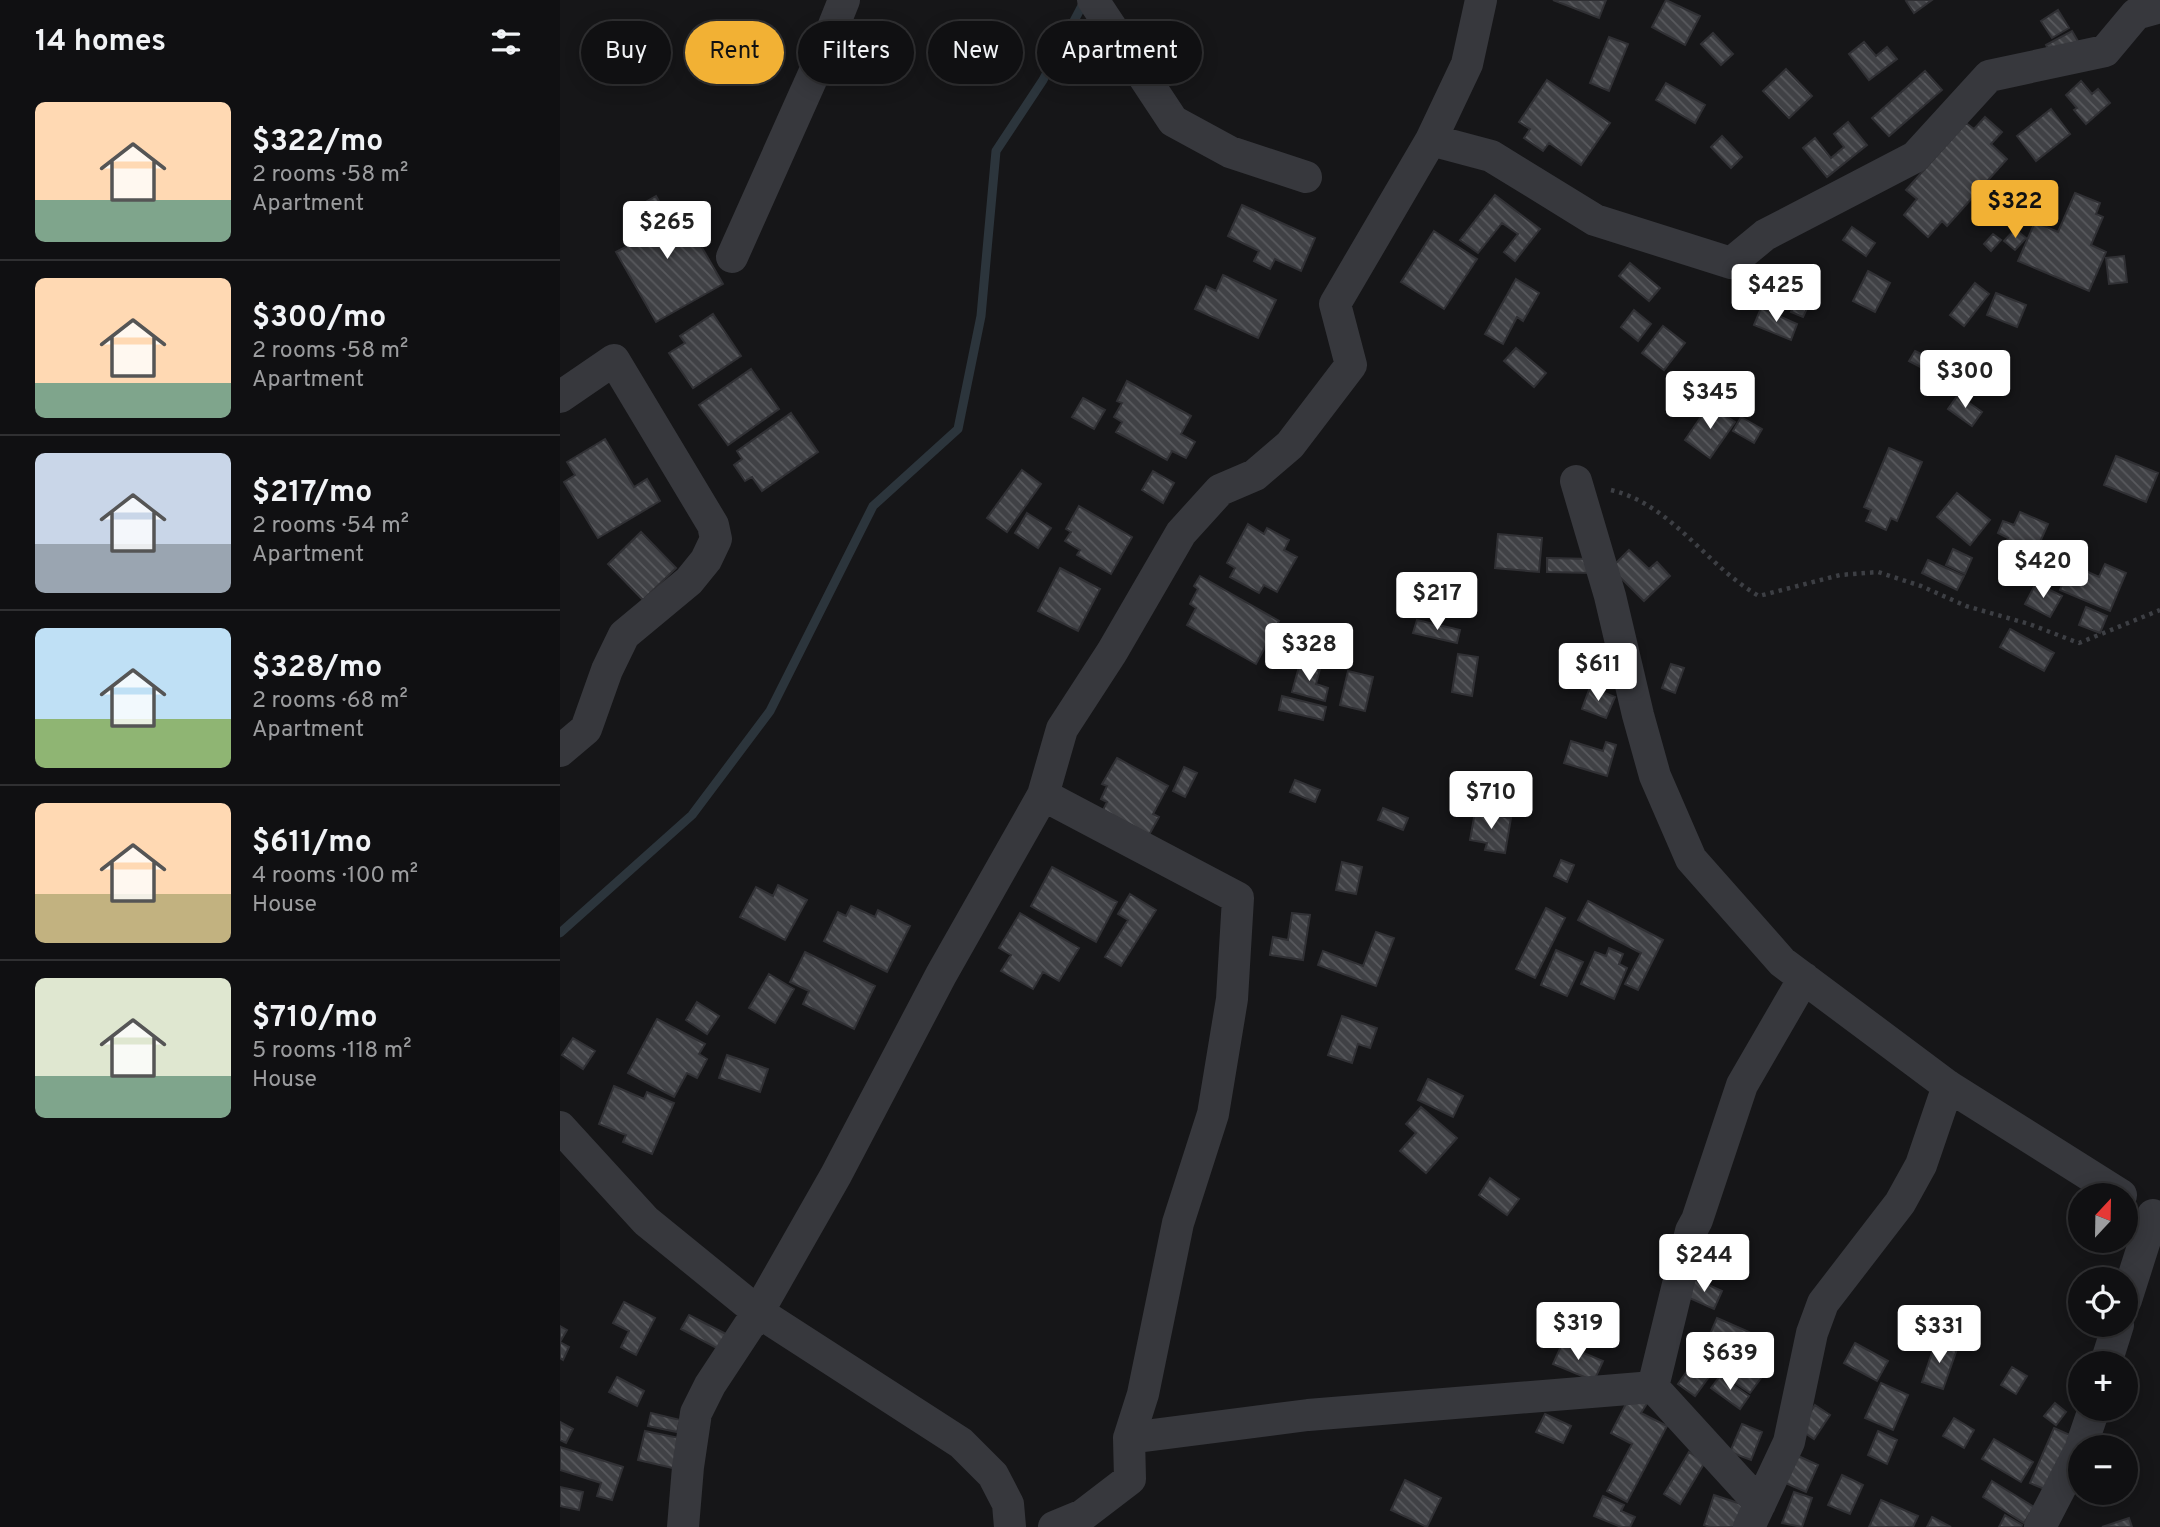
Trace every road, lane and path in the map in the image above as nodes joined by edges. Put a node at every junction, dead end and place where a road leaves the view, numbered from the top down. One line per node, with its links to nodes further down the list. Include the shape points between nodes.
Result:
1 (844, 0): 7 (street)
2 (1093, 0): 6 (street, via 1173,121 1230,152)
3 (1481, 0): 5 (street, via 1467,64)
4 (2160, 7): 5 (street, via 2136,14 2105,51 1989,76 1915,157 1765,235 1731,262 1595,220 1491,156)
5 (1431, 140): 12 (street, via 1335,304 1352,365 1290,445 1255,475 1220,490 1181,533 1062,729)
6 (1306, 177)
7 (732, 257)
8 (560, 397): 11 (street, via 614,360 705,510 716,539 689,581 624,635 586,729)
9 (1576, 481): 10 (path, via 1618,491 1654,507 1738,584 1759,596 1840,575 1878,572 2079,643); 13 (street, via 1655,776 1690,859 1782,962)
10 (2160, 610)
11 (560, 751)
12 (1043, 795): 20 (street); 22 (street, via 1238,898 1232,999 1213,1114 1178,1223 1143,1394)
13 (1804, 978): 14 (street); 21 (street, via 1742,1085 1691,1231)
14 (1948, 1086): 16 (street); 24 (street, via 1921,1165 1900,1203 1823,1303 1812,1333 1790,1443)
15 (560, 1127): 20 (street, via 646,1221)
16 (2103, 1183)
17 (2138, 1206): 18 (street)
18 (2157, 1218): 19 (street)
19 (2138, 1268)
20 (758, 1312): 25 (street, via 696,1413); 26 (street, via 961,1443 992,1475 1008,1504)
21 (1654, 1387): 22 (street, via 1307,1415); 24 (street)
22 (1129, 1438): 27 (street, via 1130,1479 1083,1515)
23 (2068, 1472): 28 (street)
24 (1755, 1516)
25 (683, 1527)
26 (1010, 1527)
27 (1055, 1527)
28 (2040, 1527)

